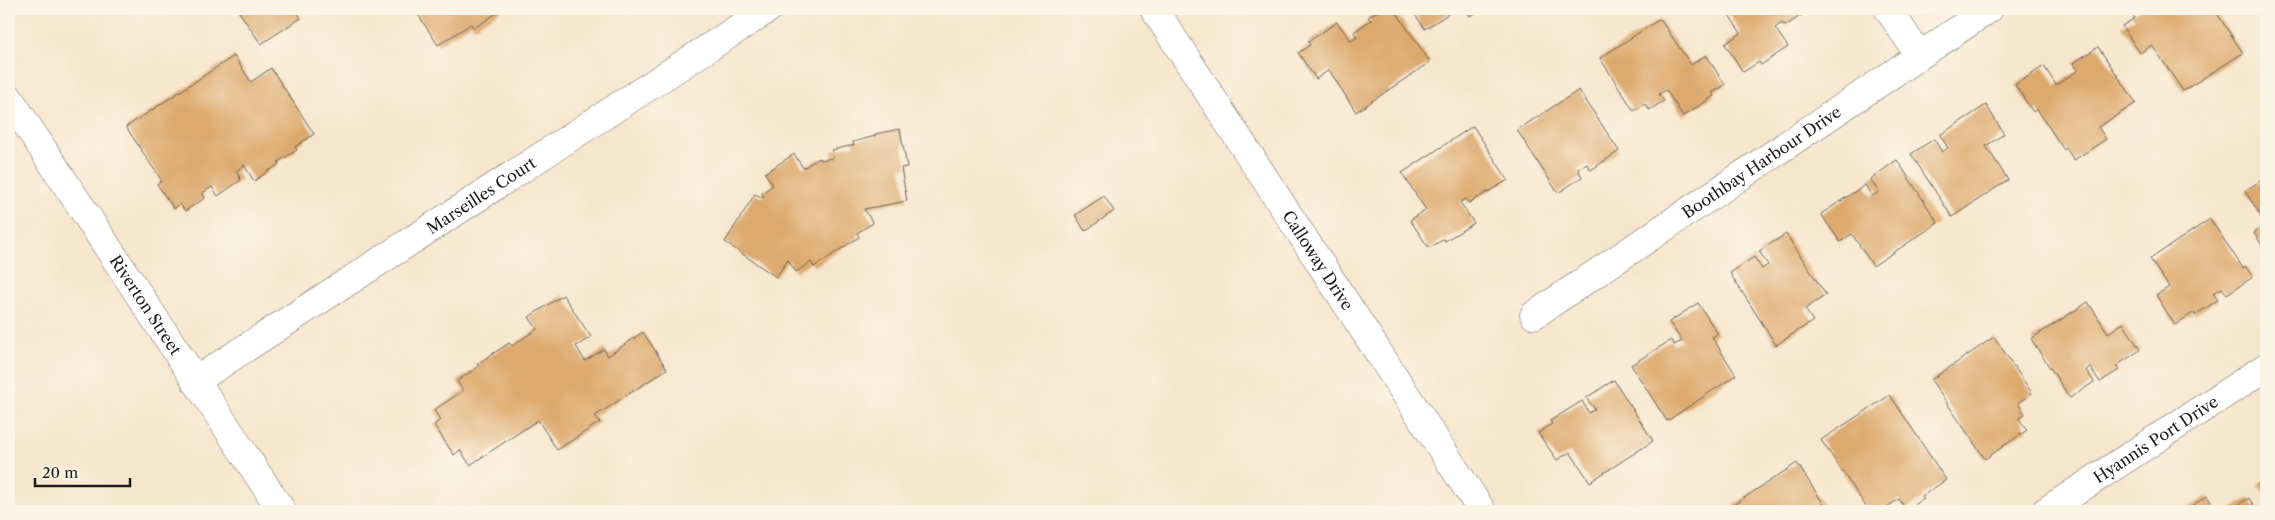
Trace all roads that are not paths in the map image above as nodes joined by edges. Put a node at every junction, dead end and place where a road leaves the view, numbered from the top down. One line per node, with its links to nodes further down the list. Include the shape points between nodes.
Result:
1 (768, 9): 9 (street, Marseilles Court)
2 (1154, 9): 11 (street, Calloway Drive)
3 (1888, 9): 5 (street)
4 (1988, 9): 5 (street, Boothbay Harbour Drive)
5 (1918, 54): 7 (street, Boothbay Harbour Drive)
6 (9, 98): 9 (street, Riverton Street)
7 (1534, 315)
8 (2266, 366): 12 (street, Hyannis Port Drive)
9 (195, 381): 10 (street, Riverton Street)
10 (282, 511)
11 (1482, 511)
12 (2046, 511)

